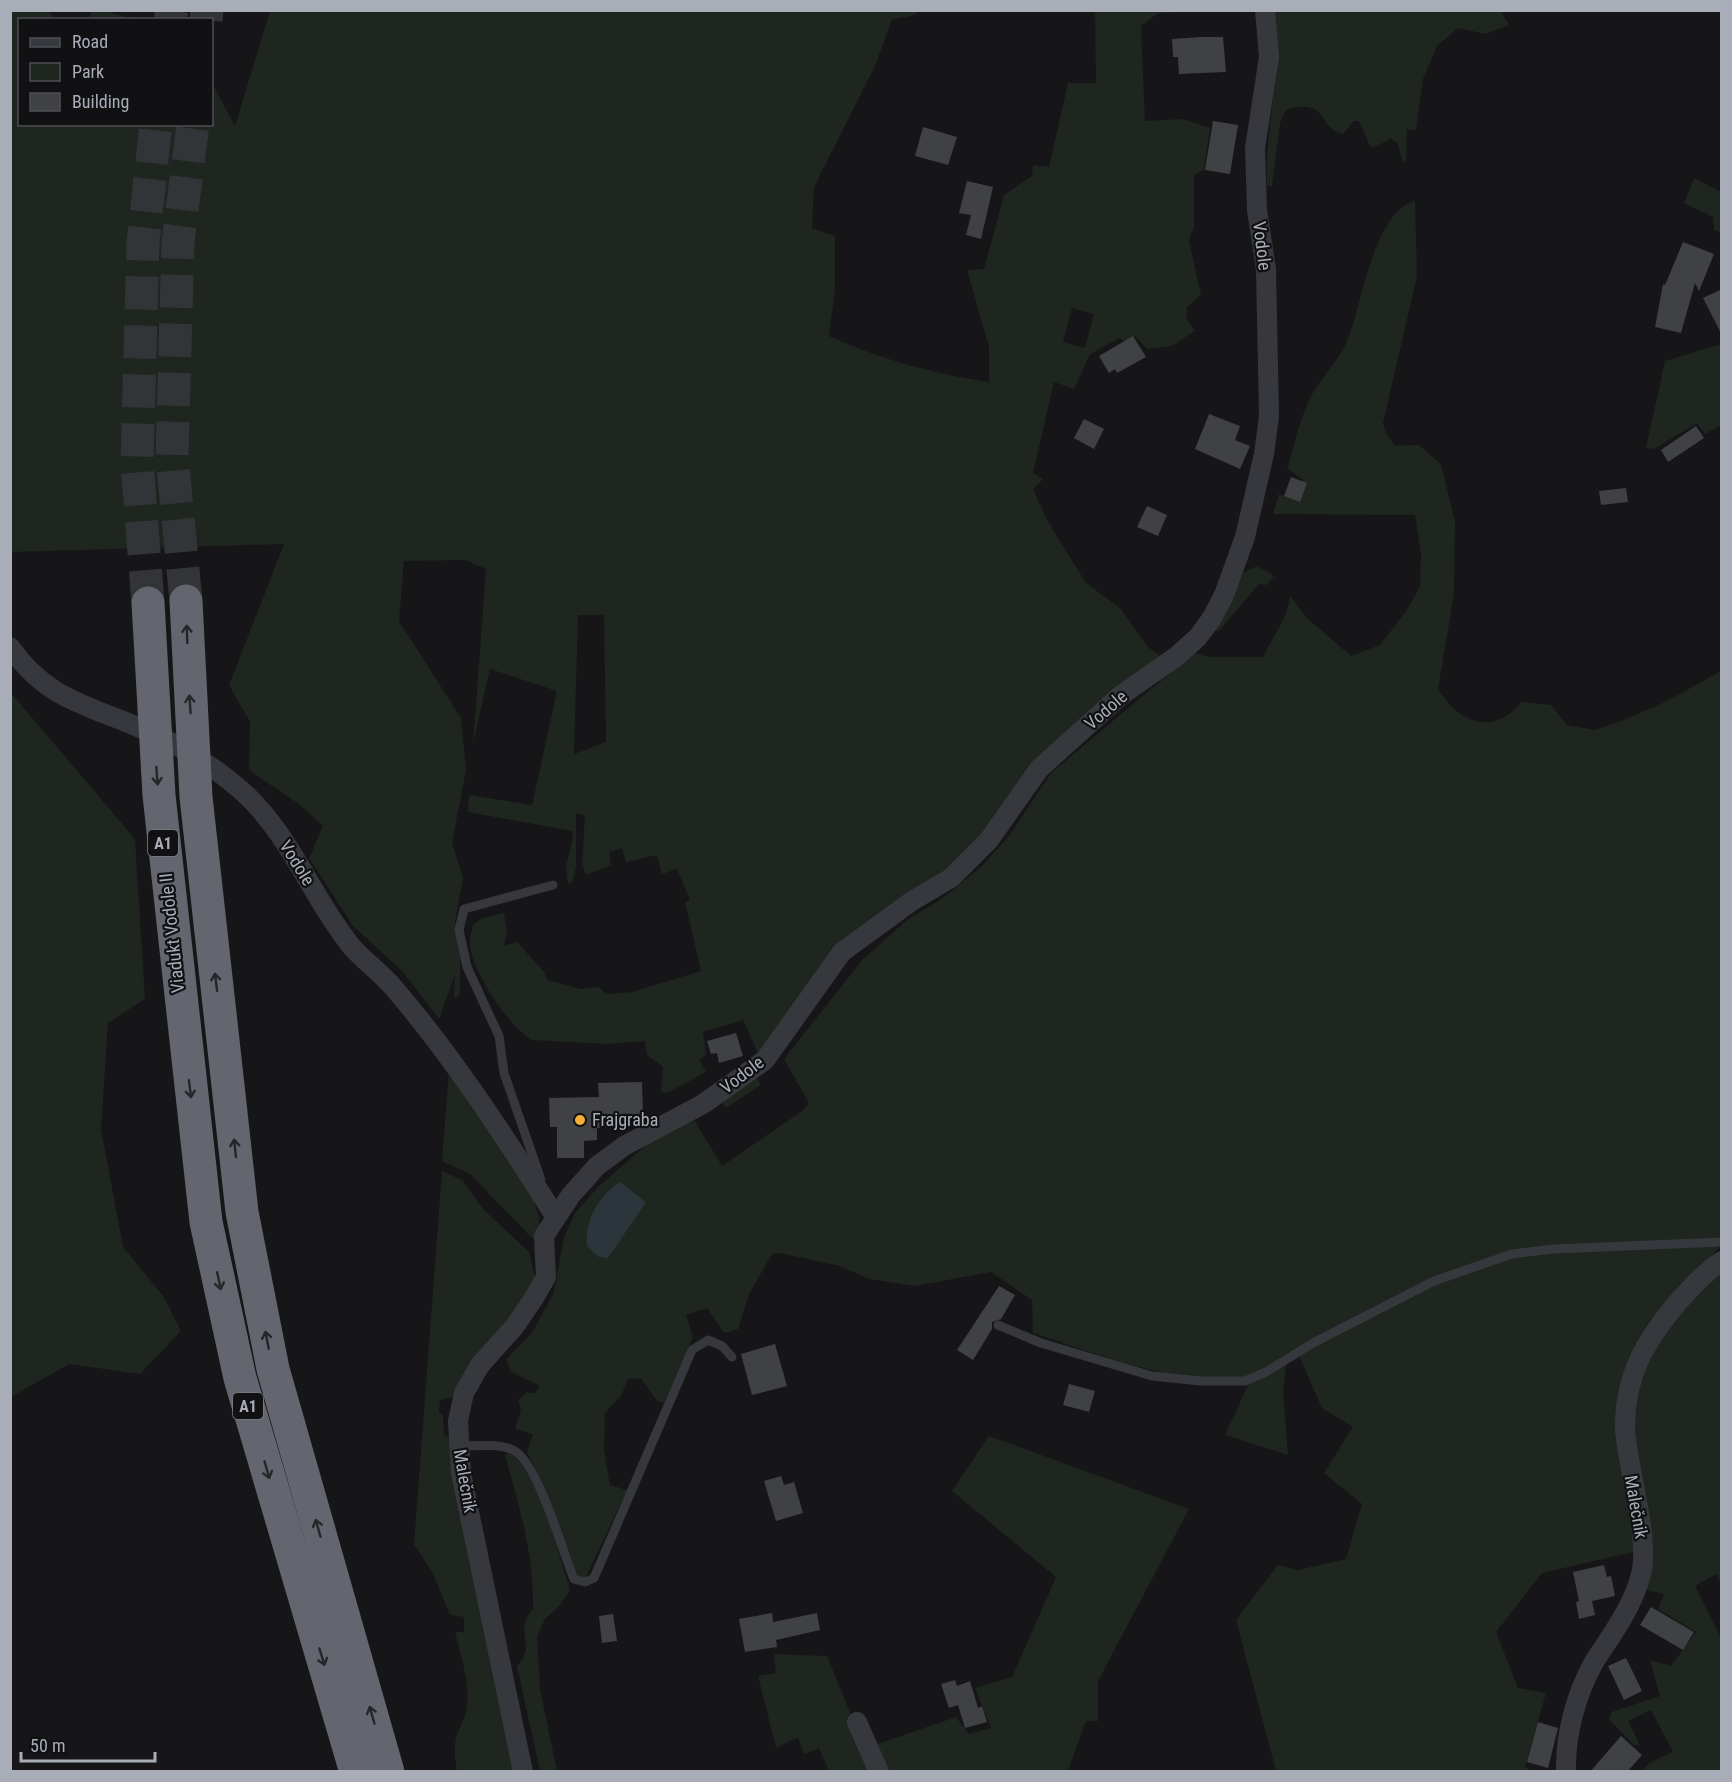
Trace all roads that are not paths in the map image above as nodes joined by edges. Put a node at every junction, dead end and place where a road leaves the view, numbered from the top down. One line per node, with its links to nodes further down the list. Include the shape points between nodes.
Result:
1 (1265, 10): 6 (street, Vodole, via 1269,57 1255,148 1257,210 1266,269 1269,416 1245,537 1212,618 1177,656 1120,696 1039,769 989,840 951,878 842,952 765,1060 703,1104 624,1146 597,1166)
2 (186, 601): 14 (highway, Viadukt Vodole II / A1, one-way to 2, via 273,1369 242,1212 195,797)
3 (148, 603): 13 (highway, Viadukt Vodole II / A1, one-way to 13, via 159,795 206,1222 240,1378)
4 (10, 647): 6 (street, Vodole, via 26,670 43,685 174,744 242,791 296,857 321,904 352,947 392,986 470,1085)
5 (553, 885): 6 (lane, via 464,909 459,930 467,967 499,1036 504,1073)
6 (555, 1216): 11 (street, Malečnik, via 544,1236 546,1277 515,1326 480,1365 465,1393 458,1421)
7 (1722, 1242): 9 (lane, via 1512,1254 1434,1281 1245,1381 1152,1376 1041,1343)
8 (1722, 1261): 17 (street, Malečnik, via 1699,1279 1655,1330 1630,1378 1625,1430 1643,1562 1628,1608 1582,1689 1571,1729)
9 (998, 1325)
10 (732, 1356): 11 (lane, via 708,1340 692,1350 594,1578 585,1582 574,1579 537,1479 516,1450)
11 (458, 1446): 15 (street, Malečnik)
12 (857, 1722): 16 (street)
13 (356, 1772)
14 (388, 1772)
15 (523, 1772)
16 (879, 1772)
17 (1566, 1772)

